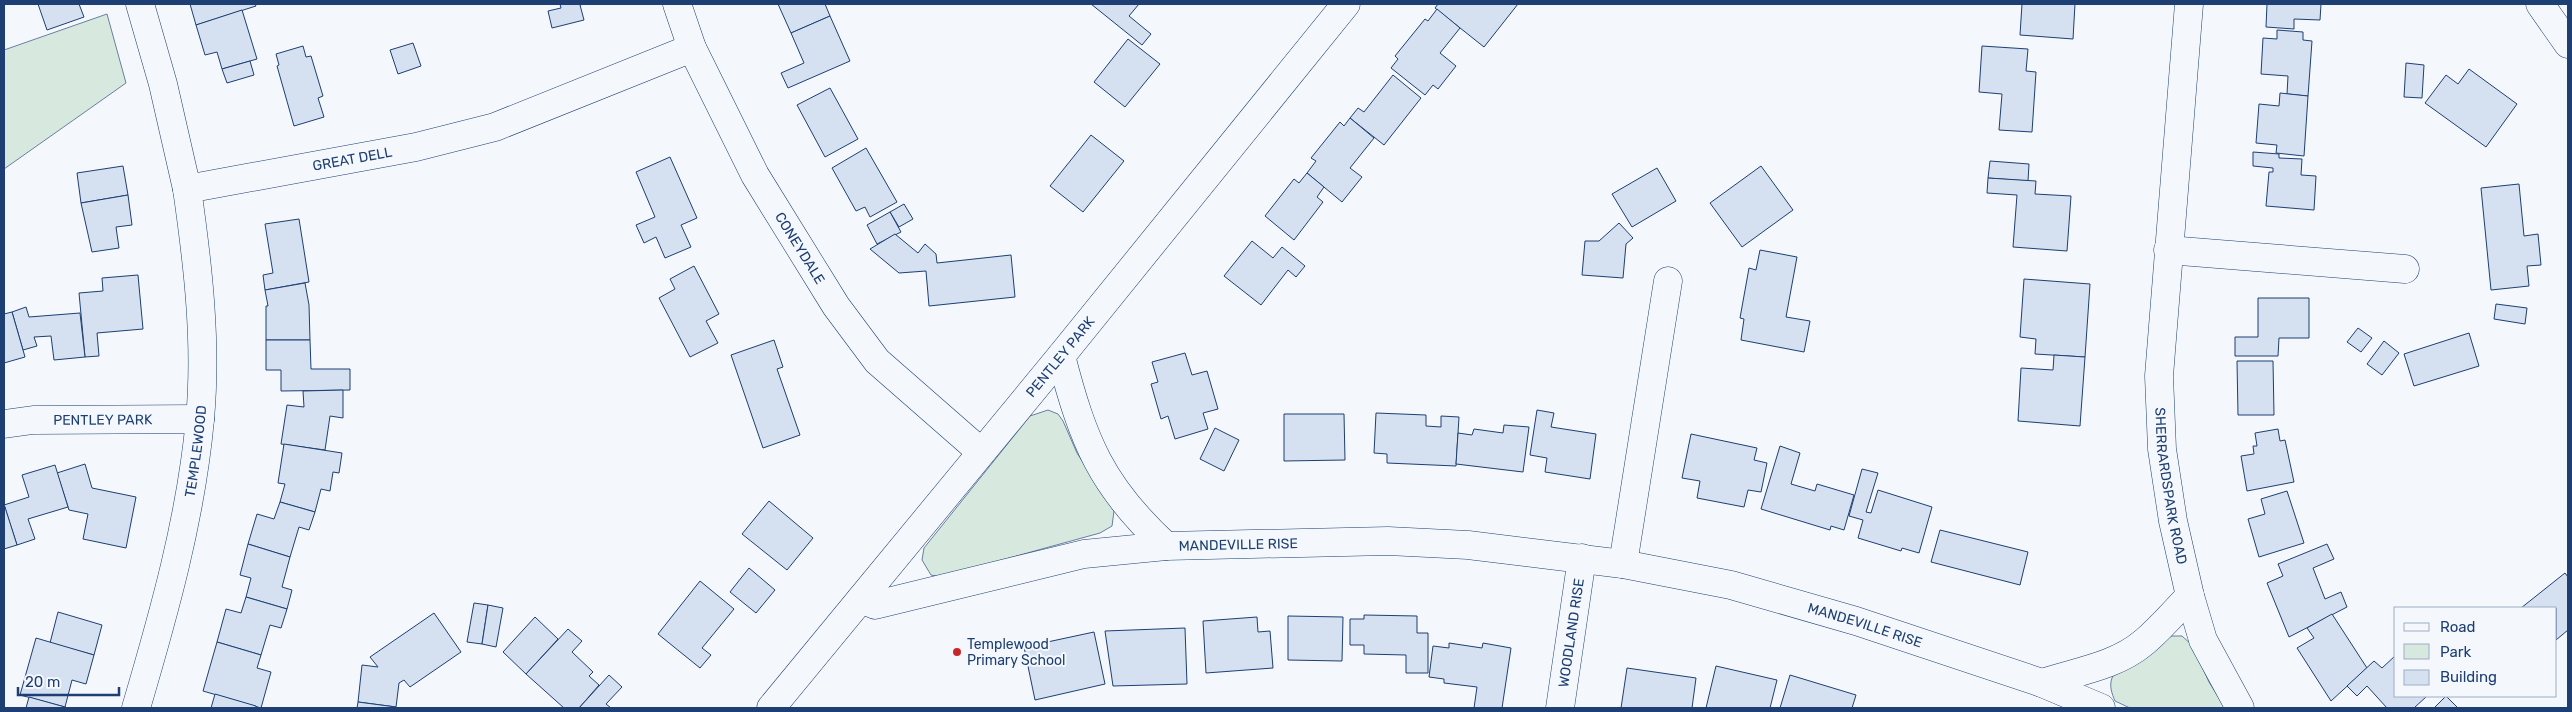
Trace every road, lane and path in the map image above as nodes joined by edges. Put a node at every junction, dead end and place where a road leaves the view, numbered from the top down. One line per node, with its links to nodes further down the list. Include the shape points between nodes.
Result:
1 (140, 4): 8 (street, via 163,84)
2 (677, 4): 7 (street, CONEYDALE)
3 (1346, 4): 12 (street, PENTLEY PARK)
4 (2189, 4): 9 (street, SHERRARDSPARK ROAD)
5 (2540, 4): 6 (street)
6 (2568, 44)
7 (692, 48): 8 (street, GREAT DELL, via 495,127 416,147); 15 (street, CONEYDALE, via 755,175 836,306 877,361)
8 (187, 189): 13 (street, TEMPLEWOOD, via 197,258 202,330)
9 (2168, 250): 10 (street); 19 (street, SHERRARDSPARK ROAD, via 2159,376 2162,449 2173,521)
10 (2405, 269)
11 (1668, 281): 18 (street)
12 (1061, 356): 15 (street, PENTLEY PARK); 16 (street, via 1093,456 1139,522)
13 (200, 419): 14 (street, PENTLEY PARK, via 33,420); 22 (street, TEMPLEWOOD, via 172,586)
14 (4, 424)
15 (981, 452): 20 (street, PENTLEY PARK)
16 (1166, 546): 17 (street, MANDEVILLE RISE, via 1388,540); 20 (street, MANDEVILLE RISE, via 1084,554 875,605)
17 (1582, 558): 18 (street, MANDEVILLE RISE); 24 (street, WOODLAND RISE)
18 (1623, 564): 21 (street, MANDEVILLE RISE, via 1730,585 1856,621)
19 (2190, 596): 21 (street, via 2142,644 2126,654); 26 (street, SHERRARDSPARK ROAD, via 2203,640)
20 (861, 599): 23 (street, PENTLEY PARK)
21 (2042, 683): 25 (street, MANDEVILLE RISE)
22 (136, 708)
23 (771, 708)
24 (1560, 708)
25 (2101, 708)
26 (2240, 708)

